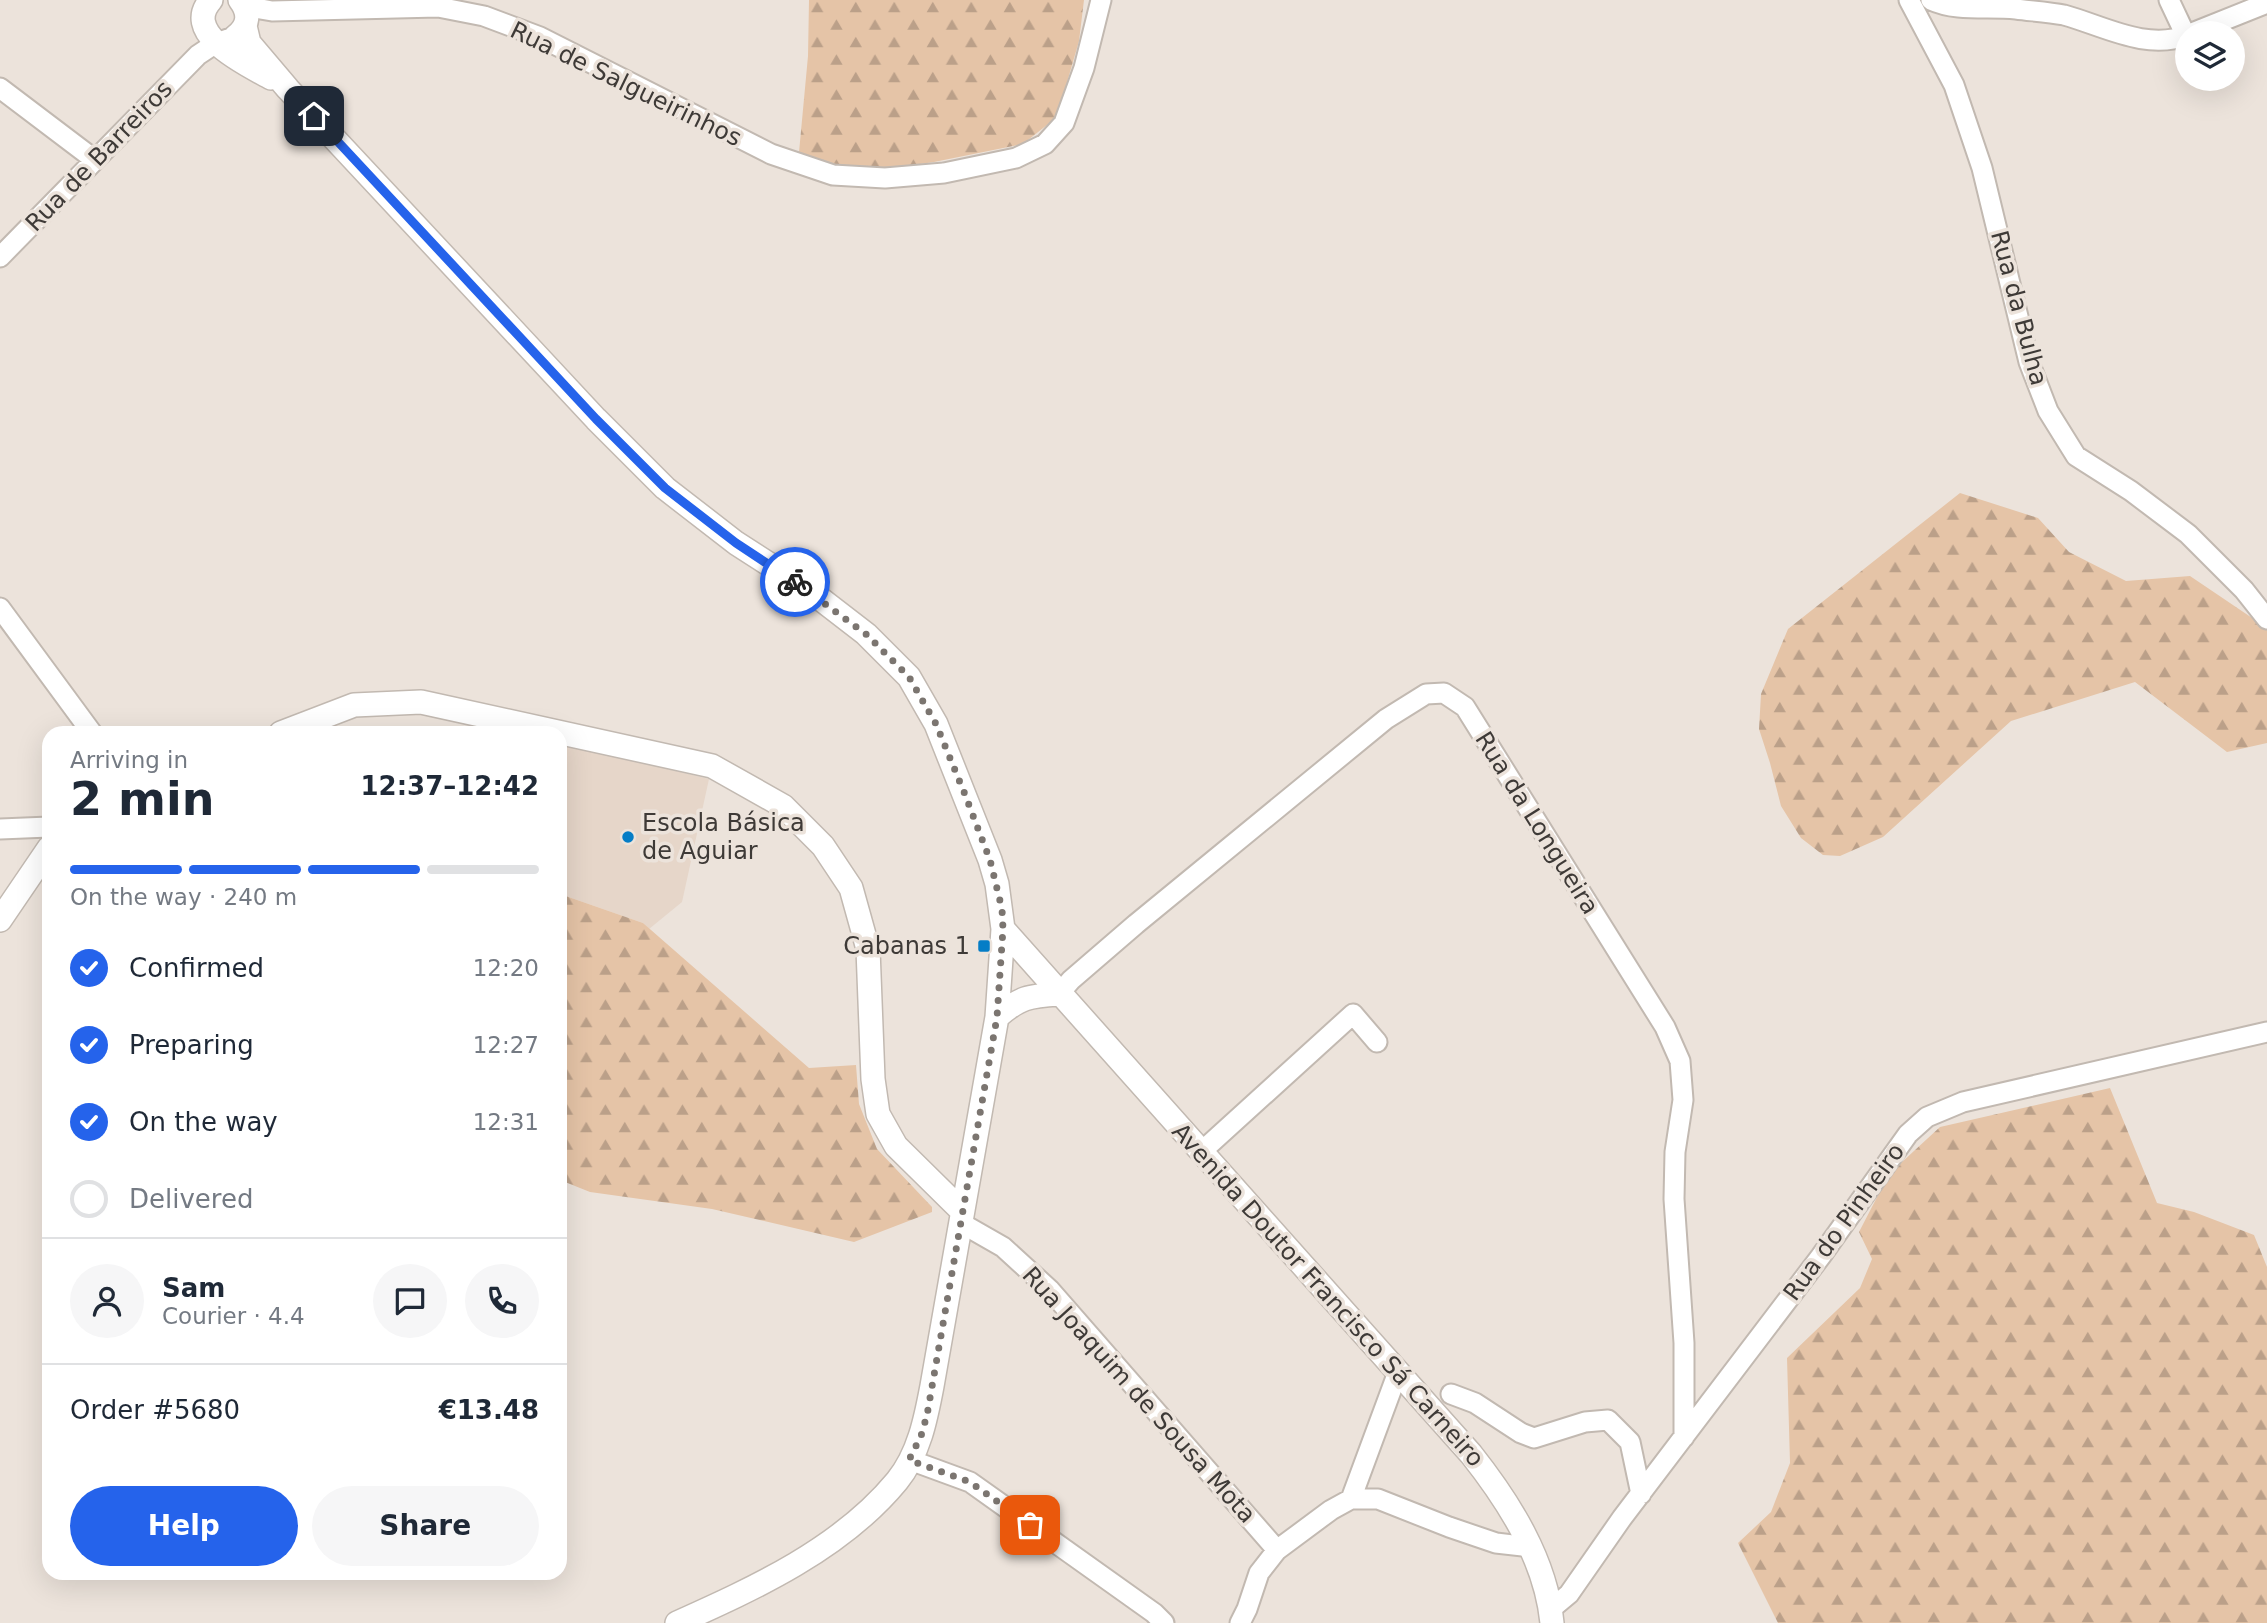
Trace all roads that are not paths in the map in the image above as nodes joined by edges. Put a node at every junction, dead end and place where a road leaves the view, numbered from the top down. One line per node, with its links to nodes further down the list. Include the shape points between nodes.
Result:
1 (211, 0): 9 (street, via 204,10)
2 (1101, 0): 9 (street, Rua de Salgueirinhos, via 1064,123 1045,144 1016,158 944,173 885,178 833,175 771,154 540,37 484,16 438,6 272,11)
3 (1909, 0): 16 (street, Rua da Bulha, via 1954,85 1982,168 2029,362 2048,411 2076,456 2188,534)
4 (1931, 0): 10 (street, via 2062,15 2143,40)
5 (2169, 0): 7 (street)
6 (2267, 3): 8 (street)
7 (2181, 21)
8 (2223, 21)
9 (229, 25): 12 (street); 12 (street); 13 (street, Rua de Barreiros)
10 (2175, 40)
11 (0, 88): 13 (street)
12 (288, 89): 25 (street, via 665,488 866,634 909,677 936,724 964,792 997,884)
13 (95, 160): 14 (street, Rua de Barreiros)
14 (0, 257)
15 (0, 608): 17 (street)
16 (2267, 619)
17 (87, 726)
18 (299, 726): 19 (street, via 354,705 421,702)
19 (530, 726)
20 (567, 734): 31 (street, via 712,766 783,806 823,846 851,888 868,949 878,1114 896,1146)
21 (42, 827): 22 (street)
22 (0, 829)
23 (42, 858): 24 (street)
24 (0, 920)
25 (1003, 929): 26 (street, Avenida Doutor Francisco Sá Carneiro); 27 (street)
26 (1059, 994): 27 (street, via 1030,995); 30 (street, Avenida Doutor Francisco Sá Carneiro); 34 (street, Rua da Longueira, via 1136,924 1386,719 1426,694 1444,693 1465,707 1665,1027 1680,1061 1683,1100 1674,1199)
27 (997, 1017): 31 (street)
28 (2267, 1032): 34 (street, Rua do Pinheiro, via 1963,1102 1927,1117 1908,1134)
29 (1377, 1042): 30 (street, via 1353,1014)
30 (1201, 1152): 32 (street, Avenida Doutor Francisco Sá Carneiro)
31 (961, 1217): 35 (street, via 927,1415); 39 (street, Rua Joaquim de Sousa Mota, via 1050,1290)
32 (1398, 1372): 37 (street); 38 (street, Avenida Doutor Francisco Sá Carneiro, via 1490,1478)
33 (1451, 1394): 36 (street, via 1534,1438 1608,1420 1630,1442)
34 (1684, 1437): 36 (street, Rua do Pinheiro)
35 (909, 1460): 41 (street, via 898,1480 852,1525 809,1556); 42 (street, via 970,1482)
36 (1640, 1494): 40 (street, Rua do Pinheiro)
37 (1351, 1499): 38 (street, via 1378,1499 1496,1543); 39 (street)
38 (1530, 1547): 40 (street, Avenida Doutor Francisco Sá Carneiro, via 1544,1580)
39 (1277, 1550): 43 (street, via 1259,1573)
40 (1551, 1616)
41 (677, 1623)
42 (1164, 1623)
43 (1240, 1623)

